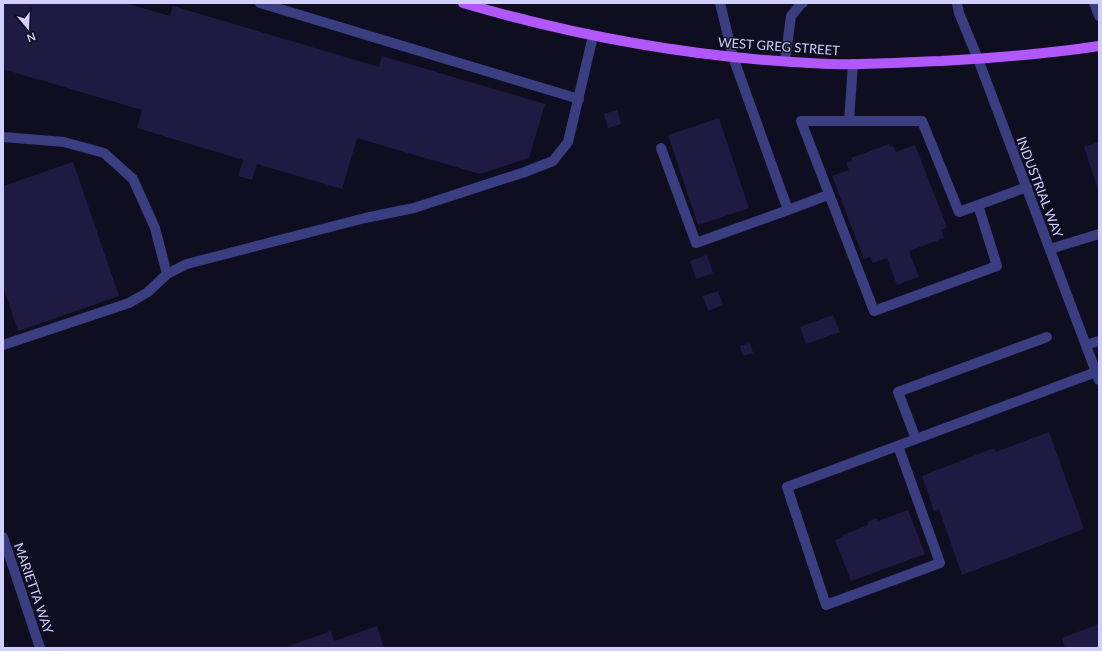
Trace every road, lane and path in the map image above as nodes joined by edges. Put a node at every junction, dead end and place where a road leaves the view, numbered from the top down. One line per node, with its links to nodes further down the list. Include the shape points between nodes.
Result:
1 (260, 3): 14 (street)
2 (463, 3): 8 (main road, WEST GREG STREET, via 514,18)
3 (720, 3): 10 (street)
4 (803, 3): 12 (street, via 791,16)
5 (957, 3): 11 (street, INDUSTRIAL WAY)
6 (1094, 3): 7 (street)
7 (1099, 16)
8 (594, 36): 10 (main road, WEST GREG STREET); 14 (street)
9 (1099, 46): 11 (main road, WEST GREG STREET)
10 (733, 57): 12 (main road, WEST GREG STREET); 21 (street)
11 (978, 59): 13 (main road, WEST GREG STREET); 18 (street, INDUSTRIAL WAY)
12 (785, 61): 13 (main road, WEST GREG STREET)
13 (853, 64): 15 (street)
14 (578, 99): 24 (street, via 568,142 553,161 414,208 365,218 187,264)
15 (849, 121): 19 (street, via 801,121); 20 (street, via 922,121 959,212)
16 (3, 138): 24 (street, via 64,142 104,153 133,179 155,228)
17 (661, 148): 21 (street, via 696,243)
18 (1027, 187): 20 (street); 23 (street, INDUSTRIAL WAY)
19 (828, 195): 20 (street, via 874,311 997,266); 21 (street)
20 (978, 206)
21 (788, 210)
22 (1099, 234): 23 (street)
23 (1050, 249): 28 (street, INDUSTRIAL WAY)
24 (167, 274): 27 (street, via 148,292 129,303)
25 (1047, 337): 30 (street, via 898,392)
26 (1099, 340): 28 (street)
27 (3, 345)
28 (1086, 345): 29 (street, INDUSTRIAL WAY)
29 (1098, 376): 30 (street)
30 (916, 439): 31 (street)
31 (898, 446): 31 (street, via 787,487 826,605 940,563)
32 (3, 537): 33 (street, MARIETTA WAY)
33 (40, 648)

